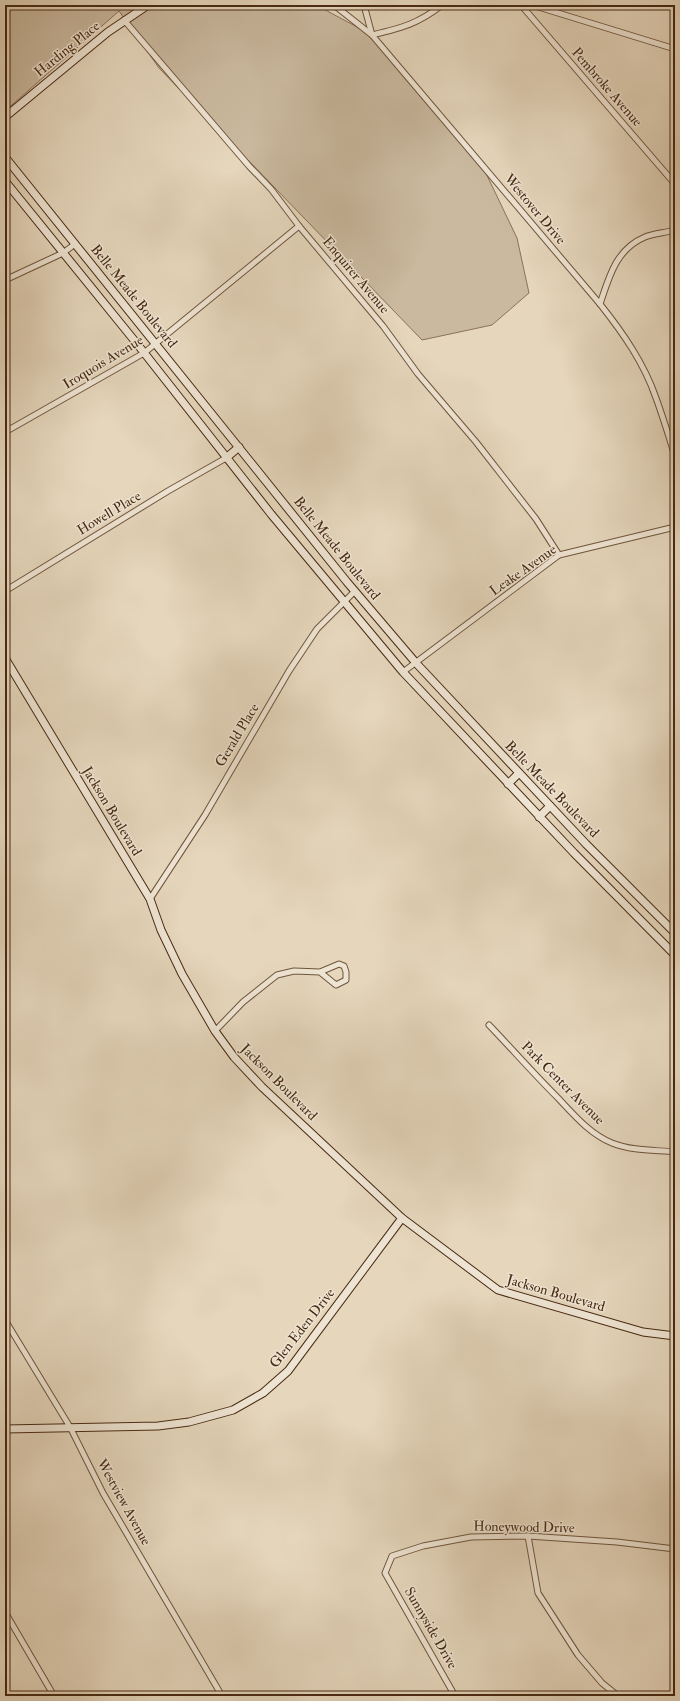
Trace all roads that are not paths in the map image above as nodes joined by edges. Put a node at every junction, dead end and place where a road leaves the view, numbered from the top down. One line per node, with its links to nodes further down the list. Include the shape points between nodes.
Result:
1 (148, 5): 7 (main road, Harding Place)
2 (334, 5): 8 (street, Westover Drive)
3 (364, 5): 8 (street)
4 (442, 5): 8 (street, via 408,26)
5 (521, 5): 13 (street, Pembroke Avenue)
6 (532, 5): 9 (street)
7 (124, 20): 10 (main road, Harding Place); 14 (street, Enquirer Avenue, via 271,189)
8 (372, 35): 19 (street, Westover Drive)
9 (675, 49)
10 (5, 117)
11 (5, 157): 16 (main road, Belle Meade Boulevard)
12 (5, 181): 17 (main road, Belle Meade Boulevard)
13 (675, 184)
14 (299, 226): 20 (street, Iroquois Avenue); 27 (street, Enquirer Avenue, via 476,442 536,519)
15 (675, 230): 19 (street, via 645,237 627,247 612,268)
16 (75, 244): 17 (street); 20 (main road, Belle Meade Boulevard)
17 (63, 253): 18 (street); 21 (main road, Belle Meade Boulevard)
18 (5, 280)
19 (600, 304): 24 (street, Westover Drive, via 624,334 637,357 656,397)
20 (156, 343): 21 (street, Iroquois Avenue); 23 (main road, Belle Meade Boulevard)
21 (144, 353): 22 (street, Iroquois Avenue); 25 (main road, Belle Meade Boulevard)
22 (5, 432)
23 (239, 448): 25 (main road); 29 (main road, Belle Meade Boulevard)
24 (675, 456)
25 (226, 458): 28 (street, Howell Place); 30 (main road, Belle Meade Boulevard)
26 (675, 527): 27 (street, Leake Avenue)
27 (559, 555): 32 (street, Leake Avenue)
28 (5, 591)
29 (355, 591): 30 (street, Gerald Place); 32 (main road, Belle Meade Boulevard)
30 (343, 602): 33 (main road, Belle Meade Boulevard); 38 (street, Gerald Place, via 317,629 289,671 205,815)
31 (5, 658): 38 (main road, Jackson Boulevard)
32 (416, 663): 33 (street, Leake Avenue); 34 (main road, Belle Meade Boulevard)
33 (403, 672): 35 (main road, Belle Meade Boulevard)
34 (519, 773): 35 (main road); 36 (main road, Belle Meade Boulevard)
35 (508, 784): 37 (main road, Belle Meade Boulevard)
36 (550, 806): 37 (main road); 39 (main road, Belle Meade Boulevard)
37 (539, 817): 40 (main road, Belle Meade Boulevard)
38 (150, 899): 43 (main road, Jackson Boulevard, via 161,930 182,974)
39 (675, 932)
40 (675, 955)
41 (320, 972): 41 (street, via 339,964 344,966 346,980 336,985); 43 (street, via 294,971 278,975 243,1002)
42 (489, 1025): 44 (street, Park Center Avenue, via 583,1124 599,1136 611,1143 627,1147)
43 (215, 1030): 45 (main road, Jackson Boulevard, via 234,1057 262,1087)
44 (675, 1152)
45 (402, 1218): 47 (main road, Jackson Boulevard, via 498,1290 643,1332); 48 (main road, Glen Eden Drive, via 288,1371 263,1393 233,1410 189,1422 158,1426)
46 (5, 1320): 48 (street, Westview Avenue)
47 (675, 1336)
48 (70, 1427): 49 (main road, Glen Eden Drive); 55 (street, Westview Avenue, via 103,1493)
49 (5, 1429)
50 (528, 1536): 51 (street, Honeywood Drive); 52 (street, Honeywood Drive, via 471,1537 423,1546 392,1556); 57 (street, via 538,1593 578,1655 602,1683)
51 (675, 1549)
52 (385, 1573): 56 (street, Sunnyside Drive)
53 (5, 1612): 54 (street)
54 (54, 1696)
55 (222, 1696)
56 (455, 1696)
57 (618, 1696)

